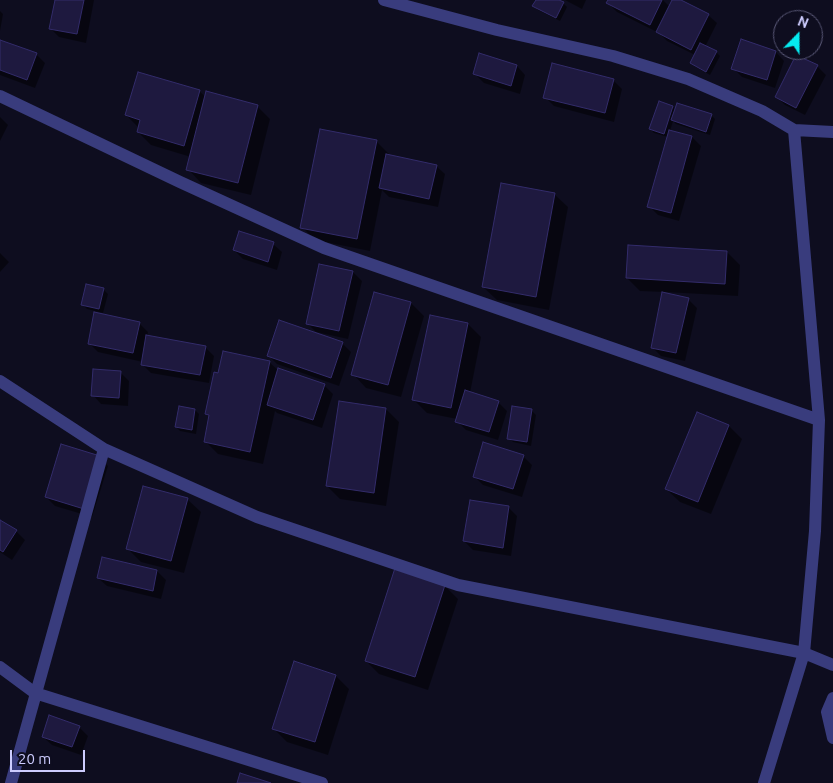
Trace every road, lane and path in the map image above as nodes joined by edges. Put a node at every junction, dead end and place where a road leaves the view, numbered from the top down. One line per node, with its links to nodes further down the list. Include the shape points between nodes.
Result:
1 (384, 0): 3 (street, via 612,56 688,79 762,111)
2 (0, 96): 6 (street, via 324,248)
3 (794, 130): 4 (street); 6 (street)
4 (833, 132)
5 (0, 381): 7 (street)
6 (819, 420): 8 (street, via 815,531)
7 (104, 449): 8 (street, via 257,517 458,585); 11 (street)
8 (804, 653): 9 (street); 16 (street)
9 (833, 665)
10 (0, 667): 11 (street)
11 (35, 693): 14 (street); 15 (street)
12 (833, 698): 13 (street, via 827,712)
13 (833, 738)
14 (11, 783)
15 (322, 783)
16 (764, 783)

